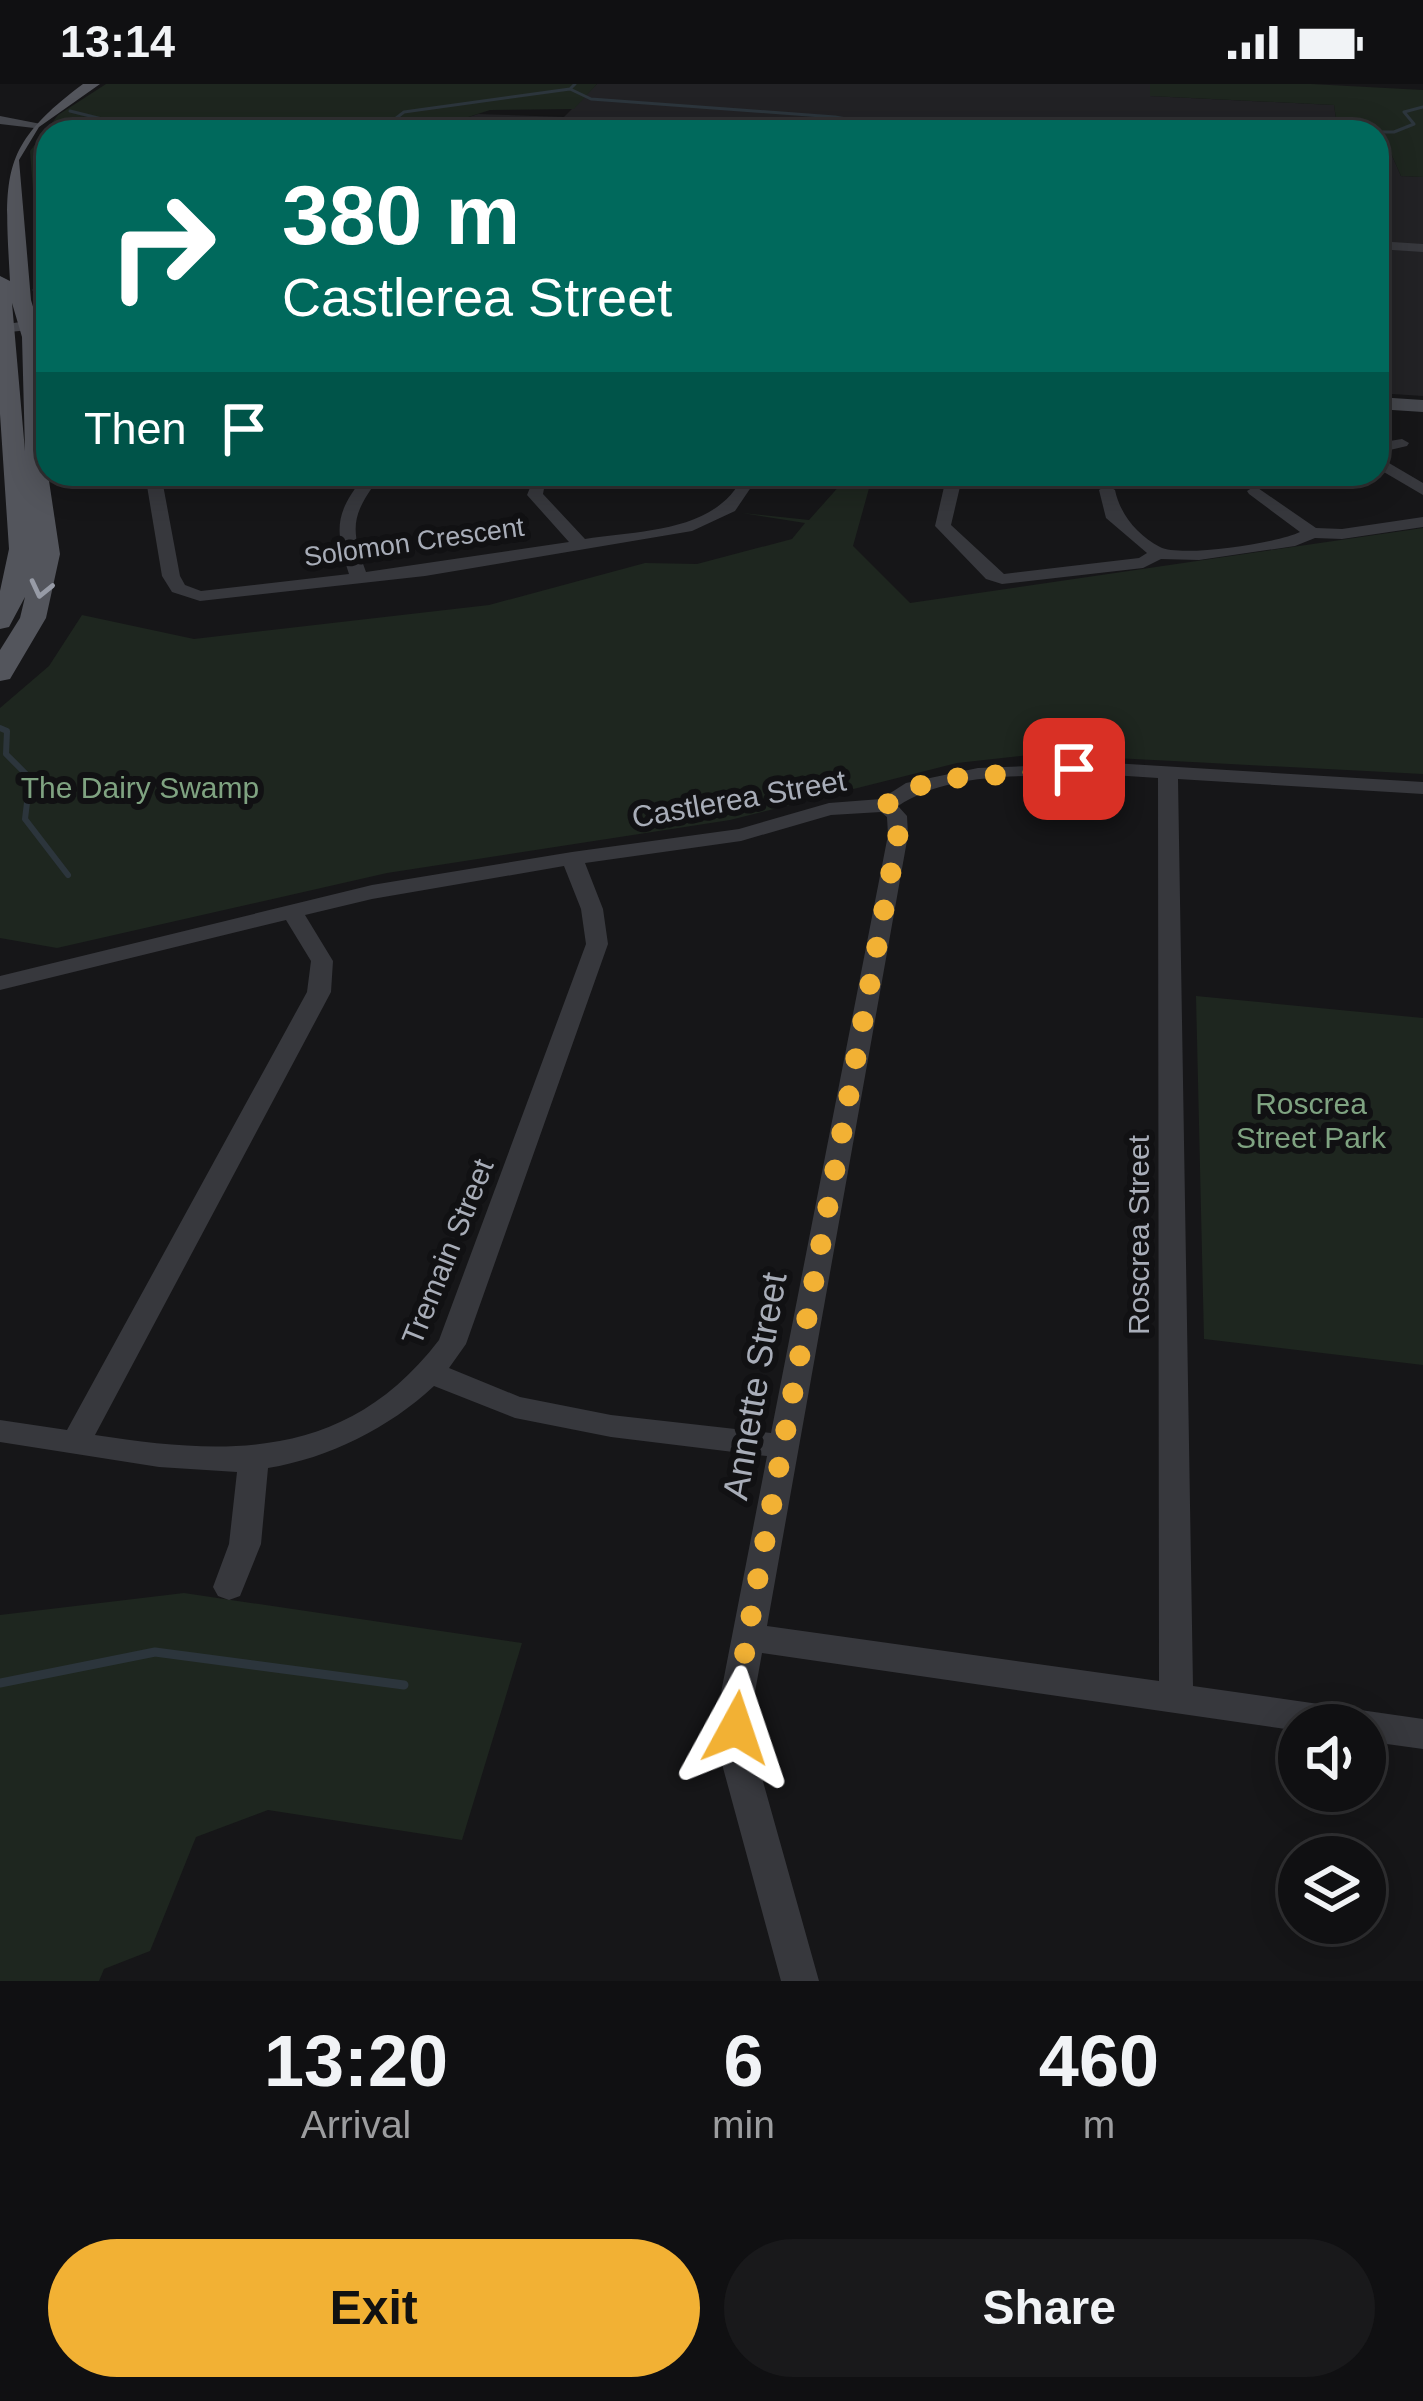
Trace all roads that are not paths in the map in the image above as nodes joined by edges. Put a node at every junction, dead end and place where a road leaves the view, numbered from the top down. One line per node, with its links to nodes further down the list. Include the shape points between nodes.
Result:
1 (76, 84): 3 (main road)
2 (93, 84): 3 (main road)
3 (16, 121): 4 (main road); 8 (main road, via 20,287)
4 (0, 147)
5 (1389, 246): 6 (street)
6 (1423, 248)
7 (0, 264): 9 (main road)
8 (36, 322)
9 (4, 329): 10 (street); 30 (main road, via 21,560)
10 (36, 329)
11 (1389, 404): 12 (street)
12 (1423, 406)
13 (1402, 443): 14 (street)
14 (1389, 446)
15 (1389, 468): 22 (street)
16 (43, 486): 31 (main road, one-way to 31, via 45,577 33,618)
17 (155, 486): 29 (street, Solomon Crescent, via 171,576 185,593)
18 (364, 486): 29 (street, via 342,527)
19 (538, 486): 27 (street, via 535,495)
20 (748, 486): 27 (street, Solomon Crescent, via 714,519)
21 (952, 486): 28 (street, via 944,526 1003,579 1143,563)
22 (1422, 489)
23 (1107, 490): 28 (street, via 1112,514)
24 (1255, 490): 26 (street)
25 (1423, 521): 26 (street)
26 (1312, 533): 28 (street, via 1199,555)
27 (580, 544): 29 (street, Solomon Crescent)
28 (1158, 554)
29 (359, 578)
30 (0, 621)
31 (0, 673)
32 (1168, 772): 33 (street, Castlerea Street); 34 (street, Castlerea Street, via 1036,768 913,787); 45 (street, Roscrea Street)
33 (1422, 794)
34 (886, 805): 35 (street, Castlerea Street); 41 (street, Annette Street, via 897,816 898,835)
35 (572, 858): 36 (street, Castlerea Street); 38 (street, Tremain Street, via 597,944 452,1344)
36 (292, 911): 37 (street, Castlerea Street); 40 (street, via 322,961 319,992)
37 (0, 983)
38 (434, 1374): 41 (street, via 515,1407); 42 (street, Tremain Street, via 386,1412)
39 (0, 1431): 40 (street, Tremain Street)
40 (76, 1442): 42 (street, Tremain Street)
41 (782, 1446): 44 (street, Annette Street)
42 (254, 1459): 43 (street, via 245,1544)
43 (229, 1587)
44 (747, 1637): 45 (street); 49 (street, Annette Street, via 737,1753)
45 (1176, 1699): 46 (street)
46 (1278, 1713)
47 (1386, 1728): 48 (street)
48 (1423, 1734)
49 (800, 1981)

